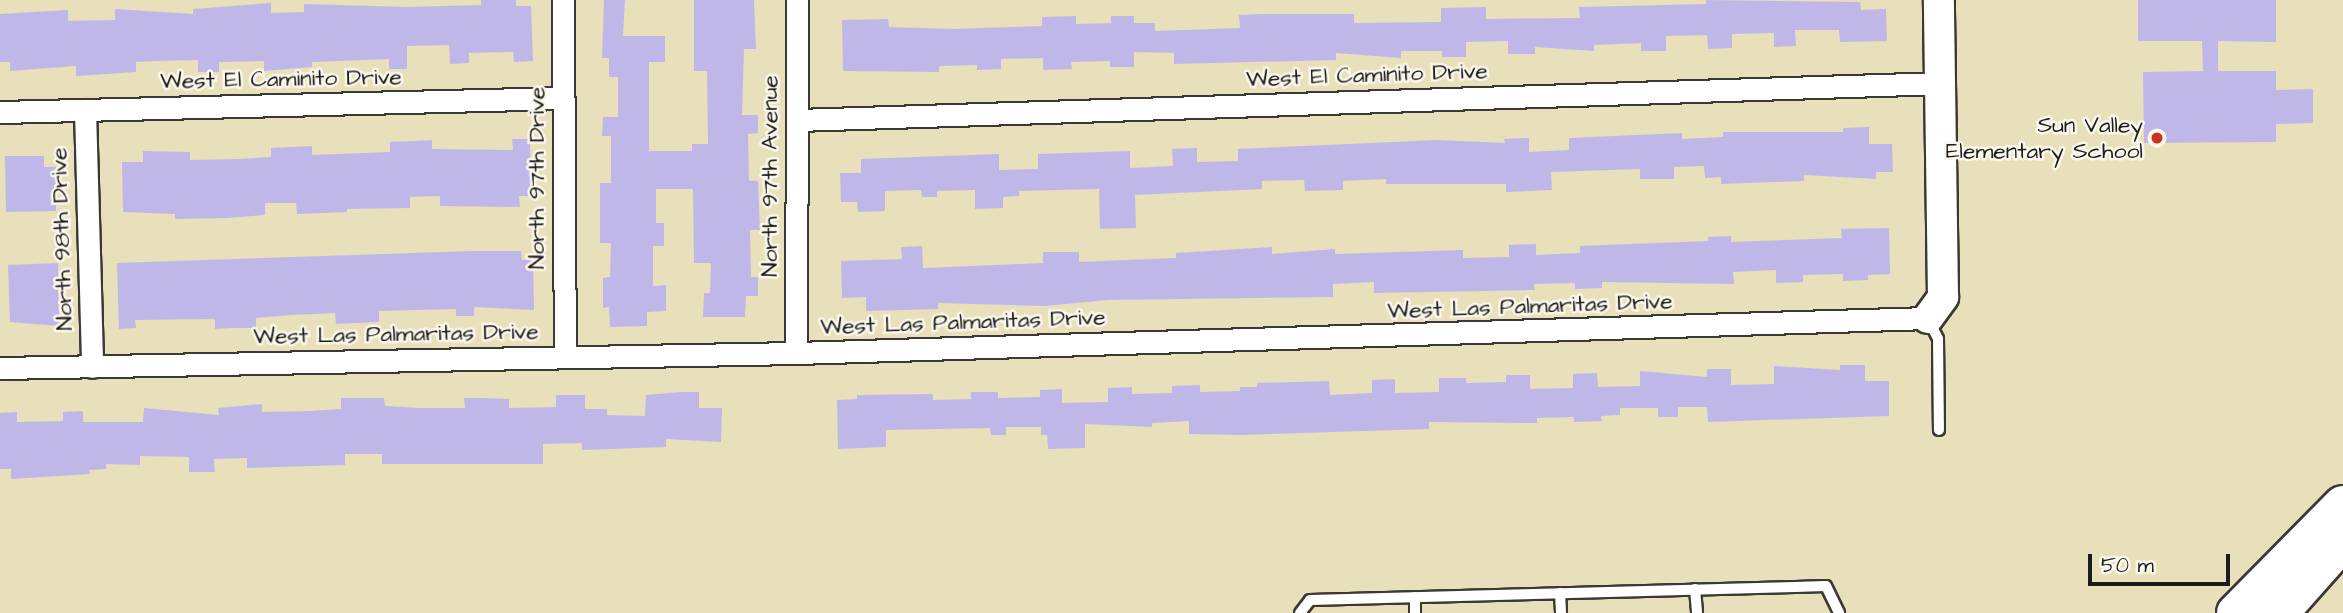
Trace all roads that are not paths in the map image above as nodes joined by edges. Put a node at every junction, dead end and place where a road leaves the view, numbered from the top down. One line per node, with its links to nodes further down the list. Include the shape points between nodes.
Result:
1 (563, 0): 5 (street, North 97th Drive)
2 (797, 0): 8 (street, North 97th Avenue)
3 (1939, 0): 4 (street)
4 (1940, 83): 8 (street, West El Caminito Drive); 9 (street, via 1943,297)
5 (564, 98): 6 (street, West El Caminito Drive); 11 (street, North 97th Drive)
6 (85, 110): 7 (street, West El Caminito Drive); 12 (street, North 98th Drive)
7 (0, 112)
8 (797, 120): 10 (street, North 97th Avenue)
9 (1928, 318): 10 (street, West Las Palmaritas Drive); 14 (lane, via 1938,339)
10 (796, 353): 11 (street, West Las Palmaritas Drive)
11 (565, 356): 12 (street, West Las Palmaritas Drive)
12 (92, 367): 13 (street, West Las Palmaritas Drive)
13 (0, 368)
14 (1939, 430)
15 (2343, 505): 25 (highway)
16 (2343, 541): 26 (highway)
17 (1695, 589): 18 (lane); 23 (lane); 24 (lane, via 1826,586)
18 (1560, 593): 19 (lane); 22 (lane)
19 (1415, 597): 20 (lane, via 1310,600); 21 (lane)
20 (1300, 613)
21 (1415, 613)
22 (1561, 613)
23 (1697, 613)
24 (1839, 613)
25 (2236, 613)
26 (2279, 613)

